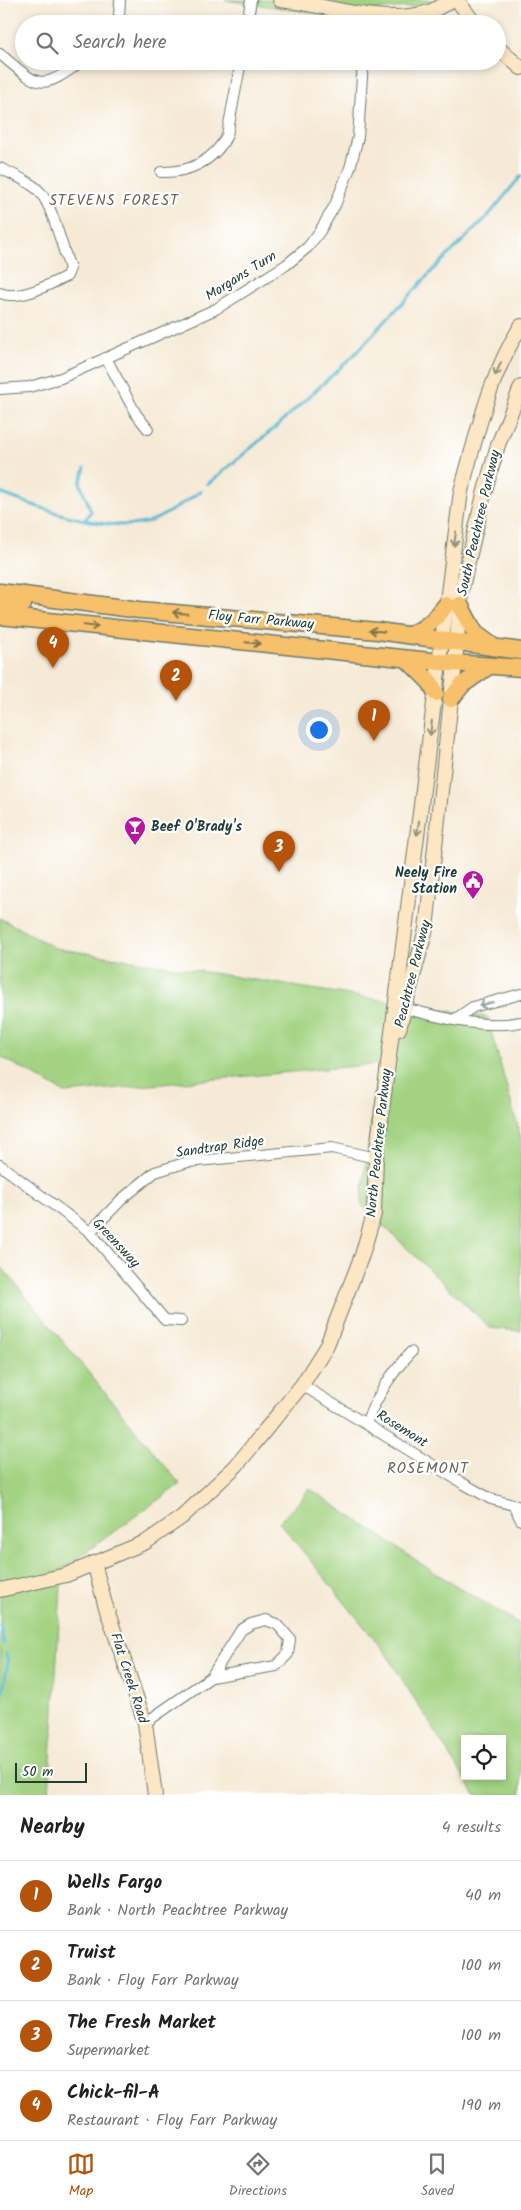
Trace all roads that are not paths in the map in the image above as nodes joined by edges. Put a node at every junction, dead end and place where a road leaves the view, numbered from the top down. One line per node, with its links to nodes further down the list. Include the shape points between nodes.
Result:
1 (120, 0): 6 (street)
2 (251, 0): 7 (street)
3 (280, 0): 8 (street)
4 (453, 0): 9 (street)
5 (457, 0): 10 (street)
6 (118, 15)
7 (248, 15)
8 (347, 15)
9 (415, 15)
10 (468, 15)
11 (0, 54): 13 (street)
12 (506, 55): 14 (street)
13 (15, 66)
14 (521, 68)
15 (20, 70): 16 (street, via 34,81 46,83)
16 (70, 70)
17 (239, 70): 20 (street, via 222,146 192,168)
18 (362, 70): 23 (street, Morgans Turn, via 358,137 350,168 335,205 308,247 216,310)
19 (0, 168): 21 (street, via 40,192 70,268 67,276 18,295)
20 (161, 172)
21 (0, 293)
22 (521, 326): 29 (street, South Peachtree Parkway, one-way to 29, via 484,402 461,491)
23 (106, 358): 25 (street, Morgans Turn, via 41,384); 26 (street, via 136,414)
24 (521, 387): 29 (street, South Peachtree Parkway, via 498,445 461,592)
25 (0, 389)
26 (148, 429)
27 (0, 592): 28 (main road, Floy Farr Parkway)
28 (25, 595): 30 (main road, via 23,604); 31 (main road, Floy Farr Parkway)
29 (453, 605): 34 (main road, via 432,624); 35 (street, South Peachtree Parkway); 36 (main road, via 475,633)
30 (0, 606)
31 (140, 610): 33 (main road, via 126,616 51,608); 34 (main road, Floy Farr Parkway, one-way to 31)
32 (0, 616): 33 (main road, Floy Farr Parkway)
33 (25, 620): 38 (main road, Floy Farr Parkway, one-way to 38)
34 (409, 635): 35 (main road, Floy Farr Parkway)
35 (450, 641): 36 (main road, Floy Farr Parkway); 39 (street)
36 (493, 647): 37 (main road, Floy Farr Parkway)
37 (521, 651)
38 (407, 659): 39 (main road, Floy Farr Parkway); 42 (main road)
39 (448, 663): 40 (main road, Floy Farr Parkway); 42 (street, North Peachtree Parkway)
40 (489, 666): 41 (main road, Floy Farr Parkway); 42 (main road)
41 (521, 668)
42 (443, 696): 43 (street, North Peachtree Parkway, one-way to 43); 44 (street, North Peachtree Parkway)
43 (425, 779): 44 (street); 46 (street, North Peachtree Parkway, one-way to 46)
44 (442, 780): 46 (street, Peachtree Parkway, via 426,929)
45 (521, 994): 47 (street, one-way to 47, via 473,1007)
46 (400, 1007): 47 (street); 49 (street, North Peachtree Parkway, via 385,1078)
47 (454, 1020): 48 (street, via 504,1024)
48 (521, 1022)
49 (376, 1158): 51 (street, Sandtrap Ridge, via 332,1148 188,1162 155,1172 122,1199); 54 (street, North Peachtree Parkway, via 374,1214 362,1255 327,1345)
50 (0, 1165): 51 (street, Greensway)
51 (90, 1232): 52 (street, Greensway, via 165,1320)
52 (182, 1320)
53 (411, 1352): 55 (street, via 385,1384)
54 (302, 1385): 55 (street, Rosemont); 58 (street, North Peachtree Parkway, via 236,1466 182,1517 146,1542)
55 (366, 1423): 56 (street, Rosemont, via 491,1499)
56 (518, 1506): 57 (street, Rosemont)
57 (521, 1520)
58 (94, 1562): 59 (street, North Peachtree Parkway, via 66,1575); 61 (street, Flat Creek Road)
59 (0, 1590)
60 (211, 1677): 60 (street, via 241,1630 251,1624 266,1620 277,1624 290,1639 288,1654 276,1666); 61 (street)
61 (145, 1723): 62 (street, Flat Creek Road)
62 (154, 1795)

